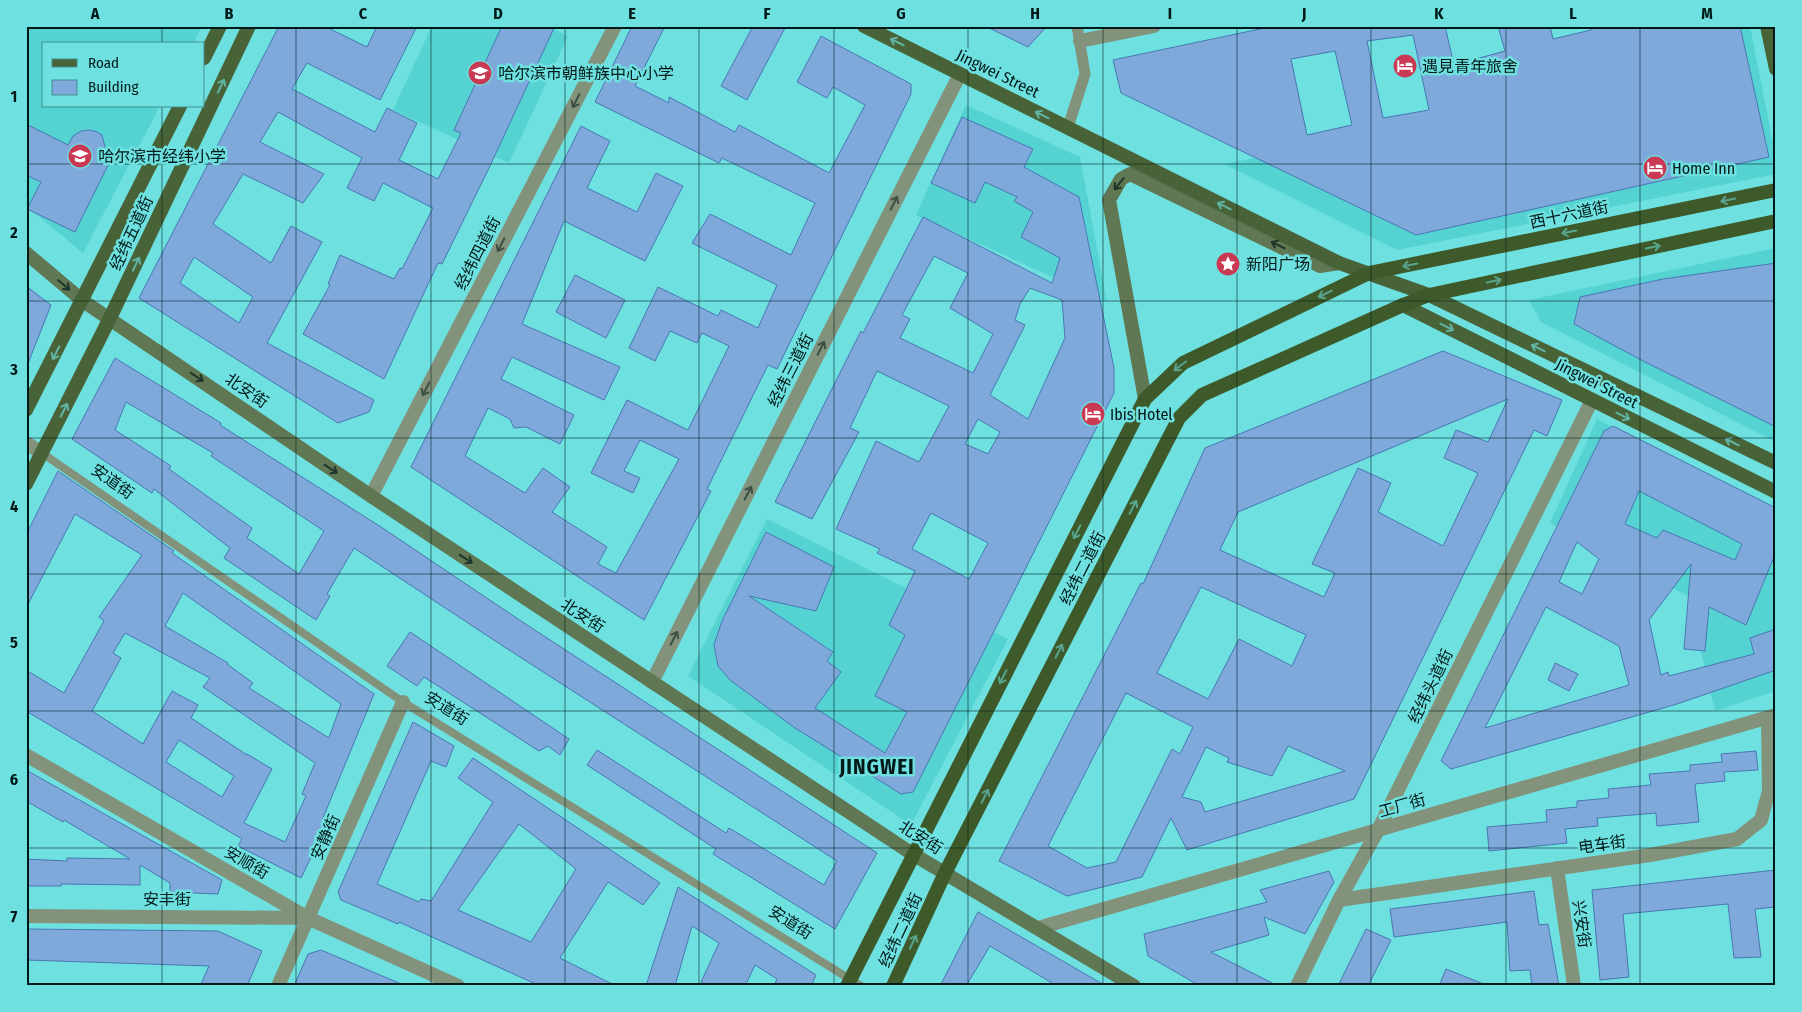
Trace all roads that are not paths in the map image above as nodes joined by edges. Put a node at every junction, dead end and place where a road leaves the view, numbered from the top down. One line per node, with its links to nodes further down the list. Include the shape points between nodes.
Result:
1 (220, 26): 9 (main road)
2 (249, 26): 22 (main road, 经纬五道街, one-way to 2)
3 (615, 26): 31 (street, 经纬四道街, one-way to 31)
4 (864, 26): 11 (main road, Jingwei Street, one-way to 4)
5 (1077, 26): 8 (street)
6 (1154, 26): 8 (street)
7 (1767, 26): 10 (main road)
8 (1080, 41): 13 (street, via 1086,74)
9 (205, 56)
10 (1776, 69)
11 (960, 74): 13 (main road, Jingwei Street, one-way to 11); 32 (street, 经纬三道街, one-way to 11)
12 (179, 108): 20 (main road, 经纬五道街)
13 (1068, 127): 17 (main road, Jingwei Street, one-way to 13)
14 (1776, 190): 18 (highway, 西十六道街, one-way to 18)
15 (1776, 221): 19 (highway, one-way to 15)
16 (26, 254): 20 (main road, 北安街, one-way to 20)
17 (1339, 263): 18 (main road, Jingwei Street); 23 (main road, one-way to 23, via 1320,266 1130,174 1121,179 1109,200)
18 (1369, 273): 19 (main road, Jingwei Street); 23 (highway, 经纬二道街, one-way to 23, via 1183,363)
19 (1429, 295): 21 (highway, 经纬二道街); 28 (main road, Jingwei Street, one-way to 19)
20 (83, 301): 22 (main road, 北安街); 25 (main road, 经纬五道街, one-way to 25)
21 (1403, 304): 24 (main road, Jingwei Street, one-way to 24); 39 (highway, 经纬二道街, one-way to 21, via 1179,418 1202,395)
22 (110, 318): 27 (main road, 经纬五道街, one-way to 22); 31 (main road, 北安街, one-way to 31)
23 (1145, 398): 37 (highway, 经纬二道街, one-way to 37)
24 (1592, 400): 30 (main road, Jingwei Street, one-way to 30); 36 (street, 经纬头道街)
25 (26, 410)
26 (26, 442): 27 (street, 安道街)
27 (42, 453): 29 (main road, 经纬五道街); 33 (lane, 安道街)
28 (1776, 463)
29 (26, 484)
30 (1776, 492)
31 (371, 496): 32 (main road, 北安街, one-way to 32)
32 (652, 682): 37 (main road, 北安街)
33 (404, 702): 42 (street, 安静街); 44 (lane, 安道街)
34 (1772, 716): 36 (street, 工厂街); 38 (street, 电车街, via 1769,791 1761,820 1737,839)
35 (26, 754): 42 (street, 安顺街)
36 (1378, 830): 40 (street, 经纬头道街); 43 (street, 工厂街)
37 (913, 854): 39 (main road, 北安街); 44 (highway, 经纬二道街)
38 (1556, 868): 40 (street, 电车街); 50 (street, 兴安街)
39 (946, 873): 43 (main road, 北安街); 47 (highway, 经纬二道街, one-way to 39)
40 (1339, 900): 49 (street, 经纬头道街)
41 (26, 916): 42 (street, 安丰街)
42 (308, 918): 45 (street, 安静街); 46 (street, 安顺街)
43 (1038, 928): 48 (main road, 北安街)
44 (853, 983)
45 (278, 986)
46 (458, 986)
47 (893, 986)
48 (1134, 986)
49 (1297, 986)
50 (1574, 986)

